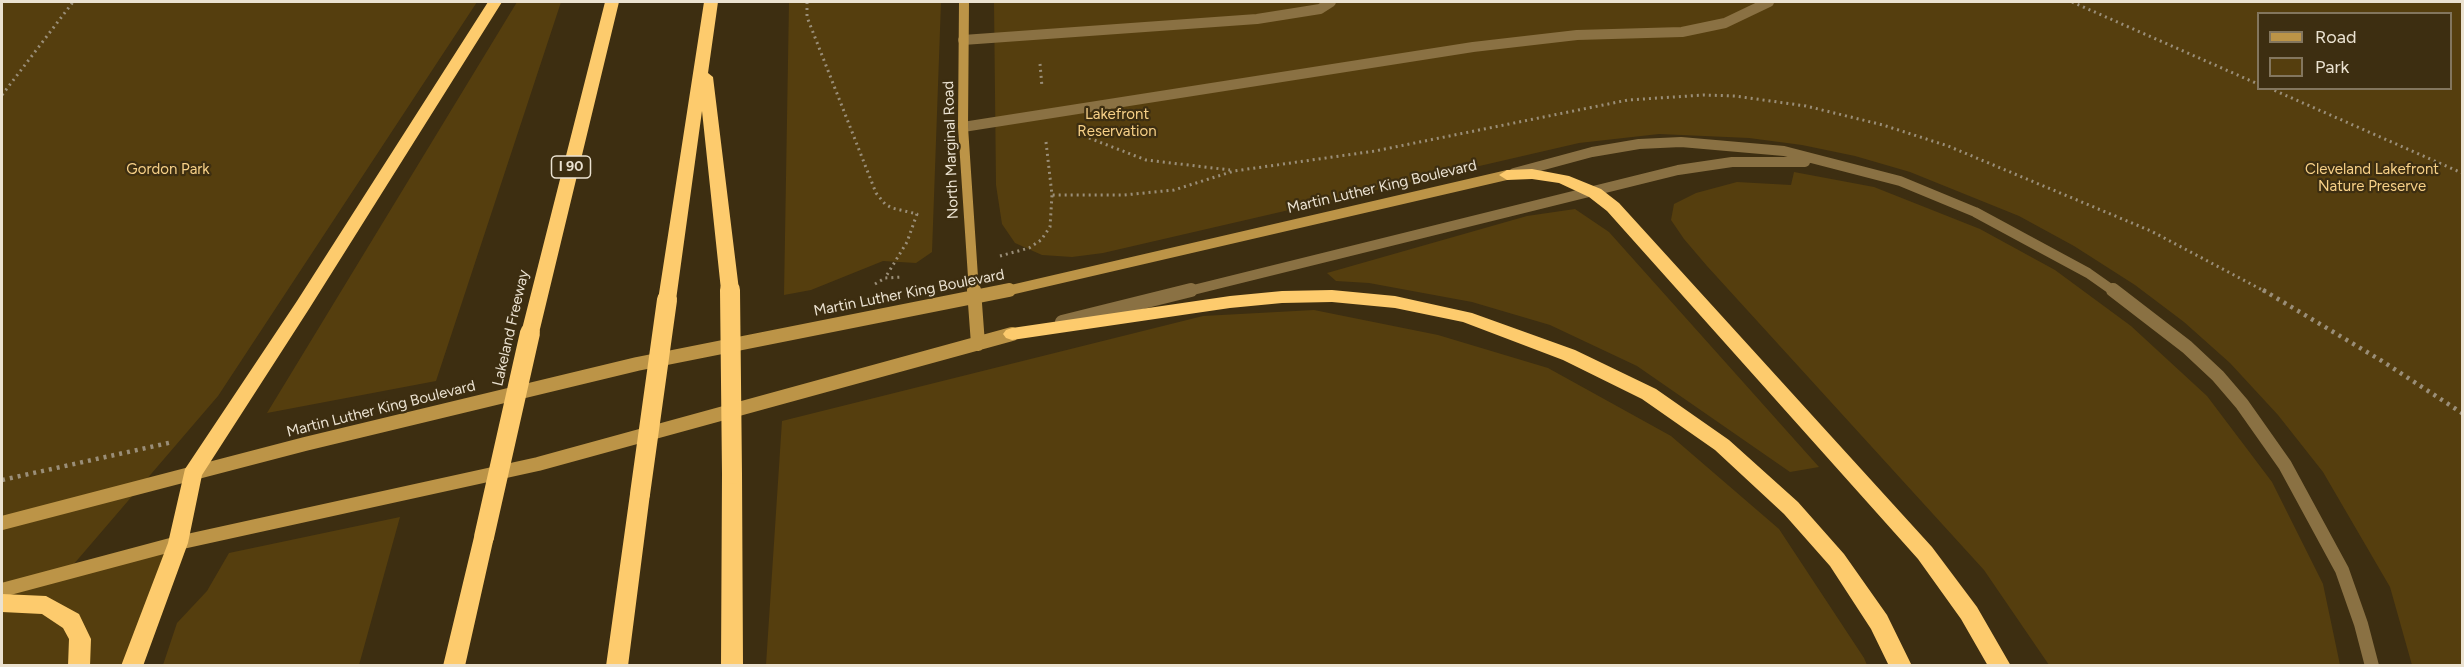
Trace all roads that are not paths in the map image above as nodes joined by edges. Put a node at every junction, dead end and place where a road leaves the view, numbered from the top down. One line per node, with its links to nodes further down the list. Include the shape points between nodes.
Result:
1 (495, 2): 16 (highway)
2 (612, 2): 23 (highway, Lakeland Freeway / I 90, bridge, via 530,333)
3 (964, 2): 7 (main road, North Marginal Road)
4 (1331, 2): 7 (street, via 1320,9 1257,19)
5 (1769, 2): 9 (street, via 1725,23 1682,32 1577,35 1473,46)
6 (711, 6): 8 (highway)
7 (963, 40): 9 (main road, North Marginal Road)
8 (704, 52): 24 (highway, bridge); 25 (highway, bridge, via 730,290)
9 (963, 127): 13 (main road, North Marginal Road)
10 (1827, 162): 11 (street, Martin Luther King Boulevard, via 1761,148 1663,142 1592,153); 12 (street, Martin Luther King Boulevard, via 1699,166); 28 (street, Martin Luther King Boulevard, via 1900,182 1975,212 2088,273 2132,303 2218,376 2286,465 2342,570)
11 (1507, 175): 12 (highway, via 1546,175 1580,184); 13 (main road, Martin Luther King Boulevard)
12 (1595, 193): 14 (street, Martin Luther King Boulevard); 27 (highway, via 1627,222 1925,553 1970,613)
13 (973, 298): 15 (main road, North Marginal Road); 16 (main road, Martin Luther King Boulevard, via 637,364)
14 (1012, 334): 15 (main road, Martin Luther King Boulevard); 26 (highway, via 1230,302 1332,296 1395,302 1466,317 1569,354 1649,394 1722,445 1791,508 1837,560 1879,622)
15 (978, 344): 18 (main road, Martin Luther King Boulevard, via 538,464)
16 (192, 474): 17 (main road, Martin Luther King Boulevard); 18 (highway)
17 (2, 524)
18 (178, 543): 19 (main road, Martin Luther King Boulevard); 22 (highway)
19 (2, 590)
20 (2, 603): 21 (highway, via 46,605 72,621 80,639)
21 (79, 666)
22 (132, 666)
23 (454, 666)
24 (616, 666)
25 (732, 666)
26 (1901, 666)
27 (2001, 666)
28 (2372, 666)

